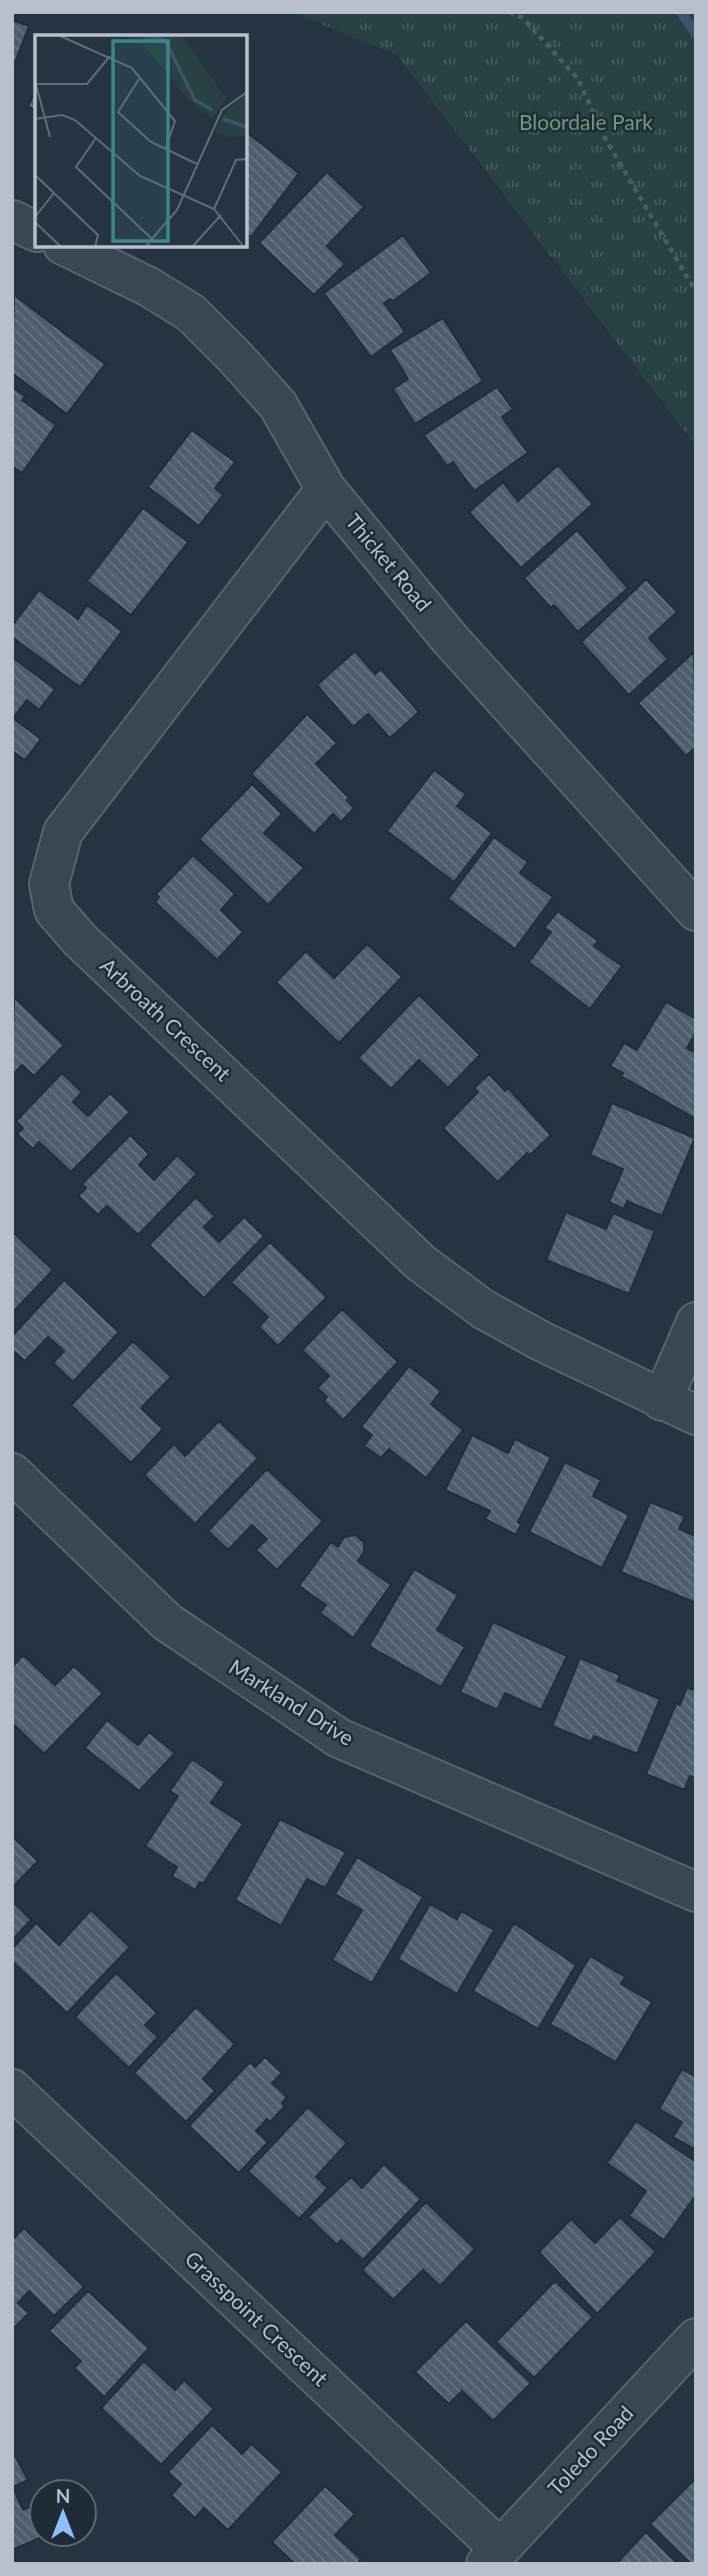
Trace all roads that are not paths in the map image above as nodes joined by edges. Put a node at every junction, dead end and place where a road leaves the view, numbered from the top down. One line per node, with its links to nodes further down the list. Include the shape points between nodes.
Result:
1 (12, 220): 2 (street)
2 (35, 231)
3 (67, 247): 4 (street, Thicket Road, via 191,313 278,405)
4 (326, 489): 5 (street, Thicket Road, via 450,639); 7 (street, Arbroath Crescent, via 63,832 50,884 54,910 80,940 421,1263 483,1309)
5 (696, 911)
6 (696, 1322): 7 (street)
7 (679, 1408)
8 (12, 1473): 9 (street, Markland Drive, via 167,1622 339,1738)
9 (696, 1892)
10 (12, 2089): 12 (street, Grasspoint Crescent)
11 (696, 2338): 12 (street, Toledo Road)
12 (493, 2556)

